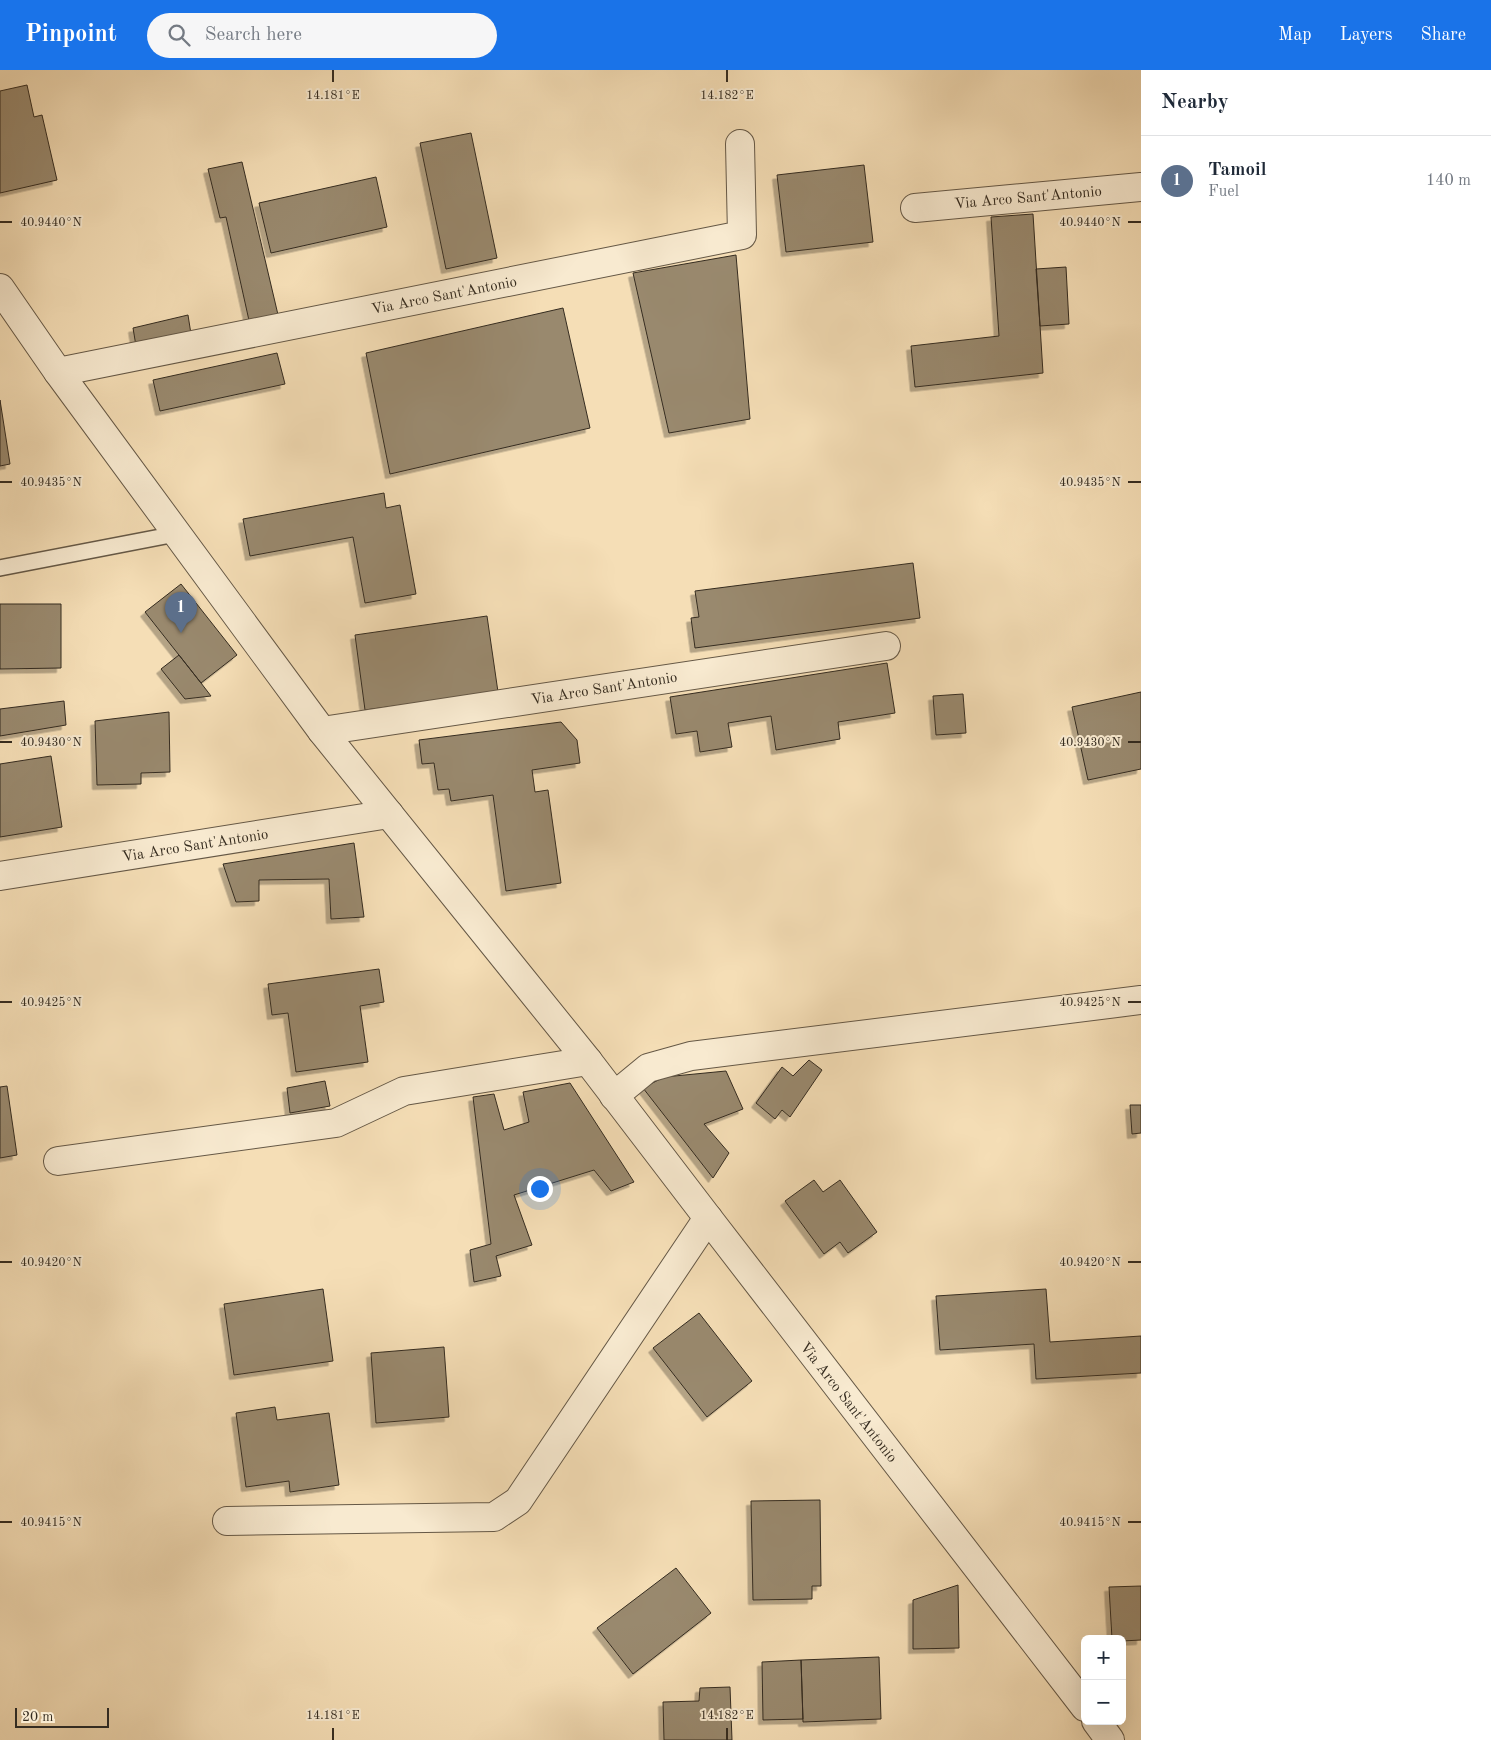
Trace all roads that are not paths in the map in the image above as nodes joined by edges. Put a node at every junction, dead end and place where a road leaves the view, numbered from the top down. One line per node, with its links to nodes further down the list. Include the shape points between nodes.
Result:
1 (740, 144): 5 (street, Via Arco Sant'Antonio, via 742,235)
2 (1141, 187): 3 (street, Via Arco Sant'Antonio)
3 (915, 208)
4 (0, 288): 5 (street, Via Arco Sant'Antonio)
5 (58, 372): 6 (street, Via Arco Sant'Antonio)
6 (176, 534): 7 (lane); 9 (street, Via Arco Sant'Antonio)
7 (0, 568)
8 (886, 646): 9 (street, Via Arco Sant'Antonio)
9 (322, 730): 10 (street, Via Arco Sant'Antonio)
10 (389, 814): 11 (street, Via Arco Sant'Antonio); 13 (street, Via Arco Sant'Antonio)
11 (0, 876)
12 (1141, 1000): 14 (street, via 691,1056 648,1068)
13 (588, 1061): 14 (street, Via Arco Sant'Antonio); 15 (street, via 404,1091 336,1123)
14 (614, 1096): 16 (street, Via Arco Sant'Antonio)
15 (58, 1160)
16 (708, 1218): 17 (street, via 518,1500 494,1517); 18 (street, Via Arco Sant'Antonio)
17 (227, 1521)
18 (1081, 1702)
19 (1099, 1725): 20 (street)
20 (1110, 1740)

